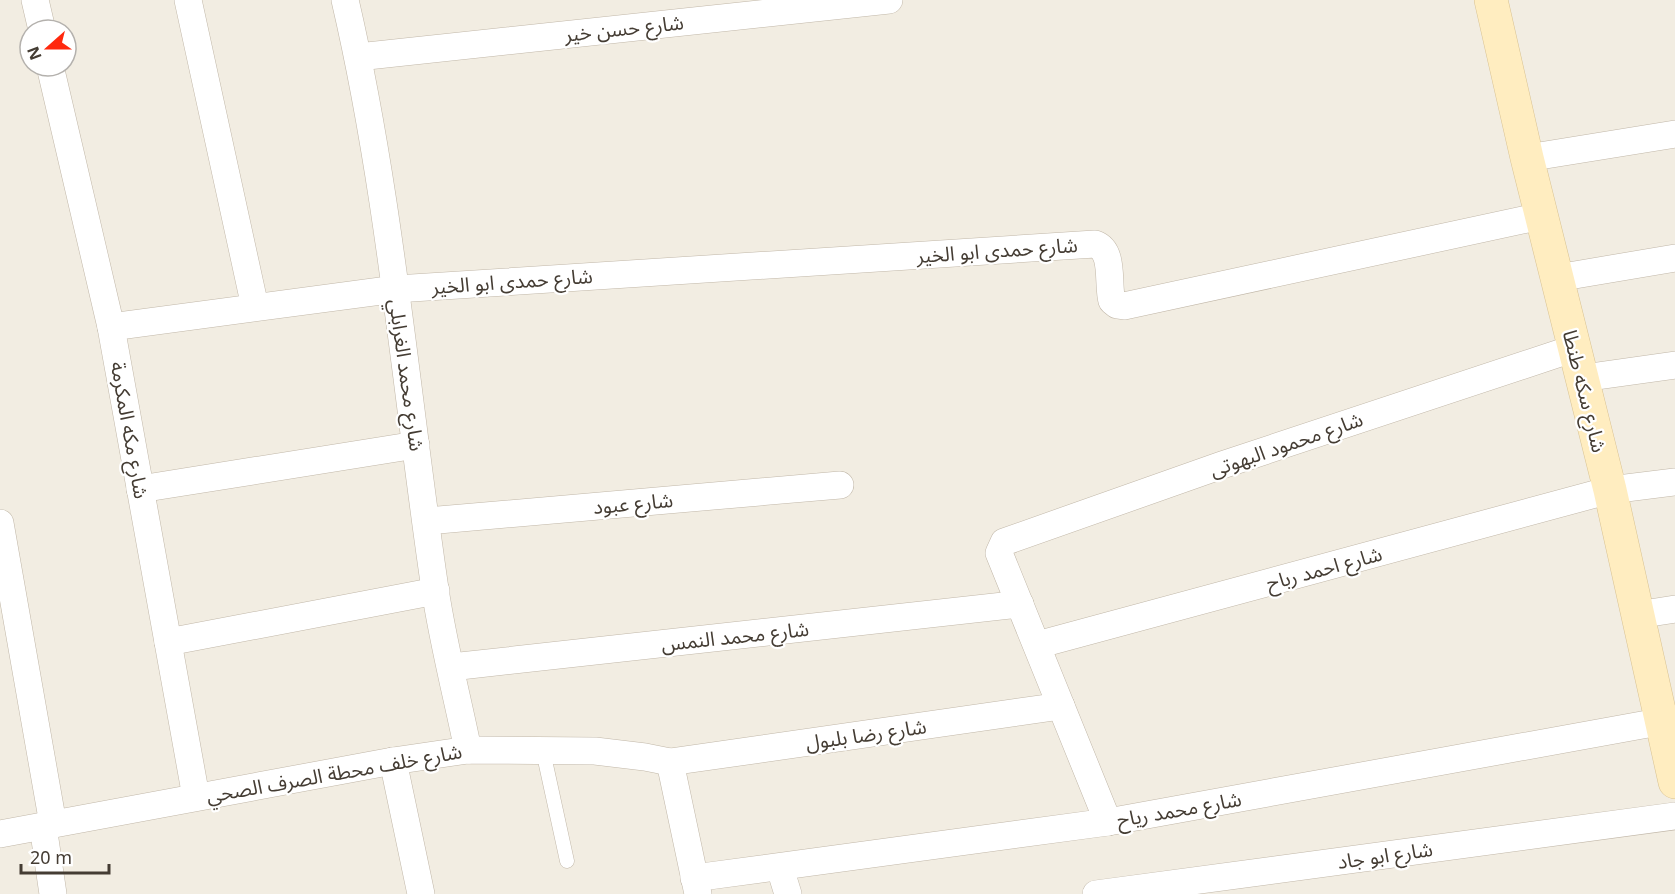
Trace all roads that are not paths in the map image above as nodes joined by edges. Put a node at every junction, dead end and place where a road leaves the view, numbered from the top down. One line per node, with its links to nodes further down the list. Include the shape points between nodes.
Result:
1 (35, 0): 6 (street)
2 (188, 0): 15 (street)
3 (345, 0): 7 (street, شارع محمد الغرابلي)
4 (889, 0): 7 (street, شارع حسن خير)
5 (1491, 0): 10 (main road, شارع سكه طنطا)
6 (39, 18)
7 (358, 57): 14 (street, شارع محمد الغرابلي)
8 (53, 78): 16 (street, شارع مكه المكرمة)
9 (1675, 134): 10 (street)
10 (1527, 158): 11 (main road, شارع سكه طنطا)
11 (1541, 216): 13 (main road, شارع سكه طنطا); 14 (street, شارع حمدى ابو الخير, via 1124,306 1112,300 1107,255 1095,244)
12 (1675, 258): 13 (street)
13 (1557, 278): 17 (main road, شارع سكه طنطا)
14 (396, 289): 15 (street); 19 (street, شارع محمد الغرابلي)
15 (255, 307): 16 (street)
16 (111, 327): 22 (street, شارع مكه المكرمة)
17 (1579, 363): 18 (street, شارع محمود البهوتى); 23 (main road, شارع سكه طنطا); 27 (street, شارع محمود البهوتى, via 1222,465 1004,543 999,553)
18 (1675, 365)
19 (416, 445): 22 (street); 24 (street, شارع محمد الغرابلي)
20 (1675, 482): 23 (street, شارع احمد رباح)
21 (840, 485): 24 (street, شارع عبود)
22 (140, 489): 30 (street, شارع مكه المكرمة)
23 (1610, 490): 29 (main road, شارع سكه طنطا); 31 (street, شارع احمد رباح)
24 (427, 521): 26 (street, شارع محمد الغرابلي)
25 (0, 523): 43 (street)
26 (435, 591): 30 (street); 32 (street, شارع محمد الغرابلي)
27 (1020, 604): 31 (street); 32 (street, شارع محمد النمس)
28 (1675, 609): 29 (street)
29 (1637, 615): 34 (main road, شارع سكه طنطا)
30 (168, 642): 40 (street, شارع مكه المكرمة)
31 (1037, 645): 33 (street)
32 (451, 667): 35 (street, شارع محمد الغرابلي)
33 (1061, 706): 38 (street, شارع رضا بلبول); 42 (street)
34 (1668, 720): 39 (main road, شارع سكه طنطا); 42 (street, شارع محمد رياح)
35 (468, 750): 36 (street, شارع خلف محطة الصرف الصحي); 37 (street, شارع خلف محطة الصرف الصحي)
36 (543, 751): 38 (street, شارع خلف محطة الصرف الصحي, via 620,753); 45 (lane)
37 (393, 761): 40 (street, شارع خلف محطة الصرف الصحي); 49 (street)
38 (670, 762): 47 (street)
39 (1675, 782)
40 (196, 797): 43 (street, شارع خلف محطة الصرف الصحي)
41 (1675, 816): 51 (street, شارع ابو جاد)
42 (1108, 822): 46 (street, شارع محمد رياح)
43 (48, 825): 44 (street, شارع خلف محطة الصرف الصحي); 48 (street)
44 (0, 834)
45 (567, 861)
46 (780, 868): 47 (street, شارع محمد رياح); 50 (street)
47 (696, 886)
48 (53, 894)
49 (421, 894)
50 (788, 894)
51 (1095, 894)

